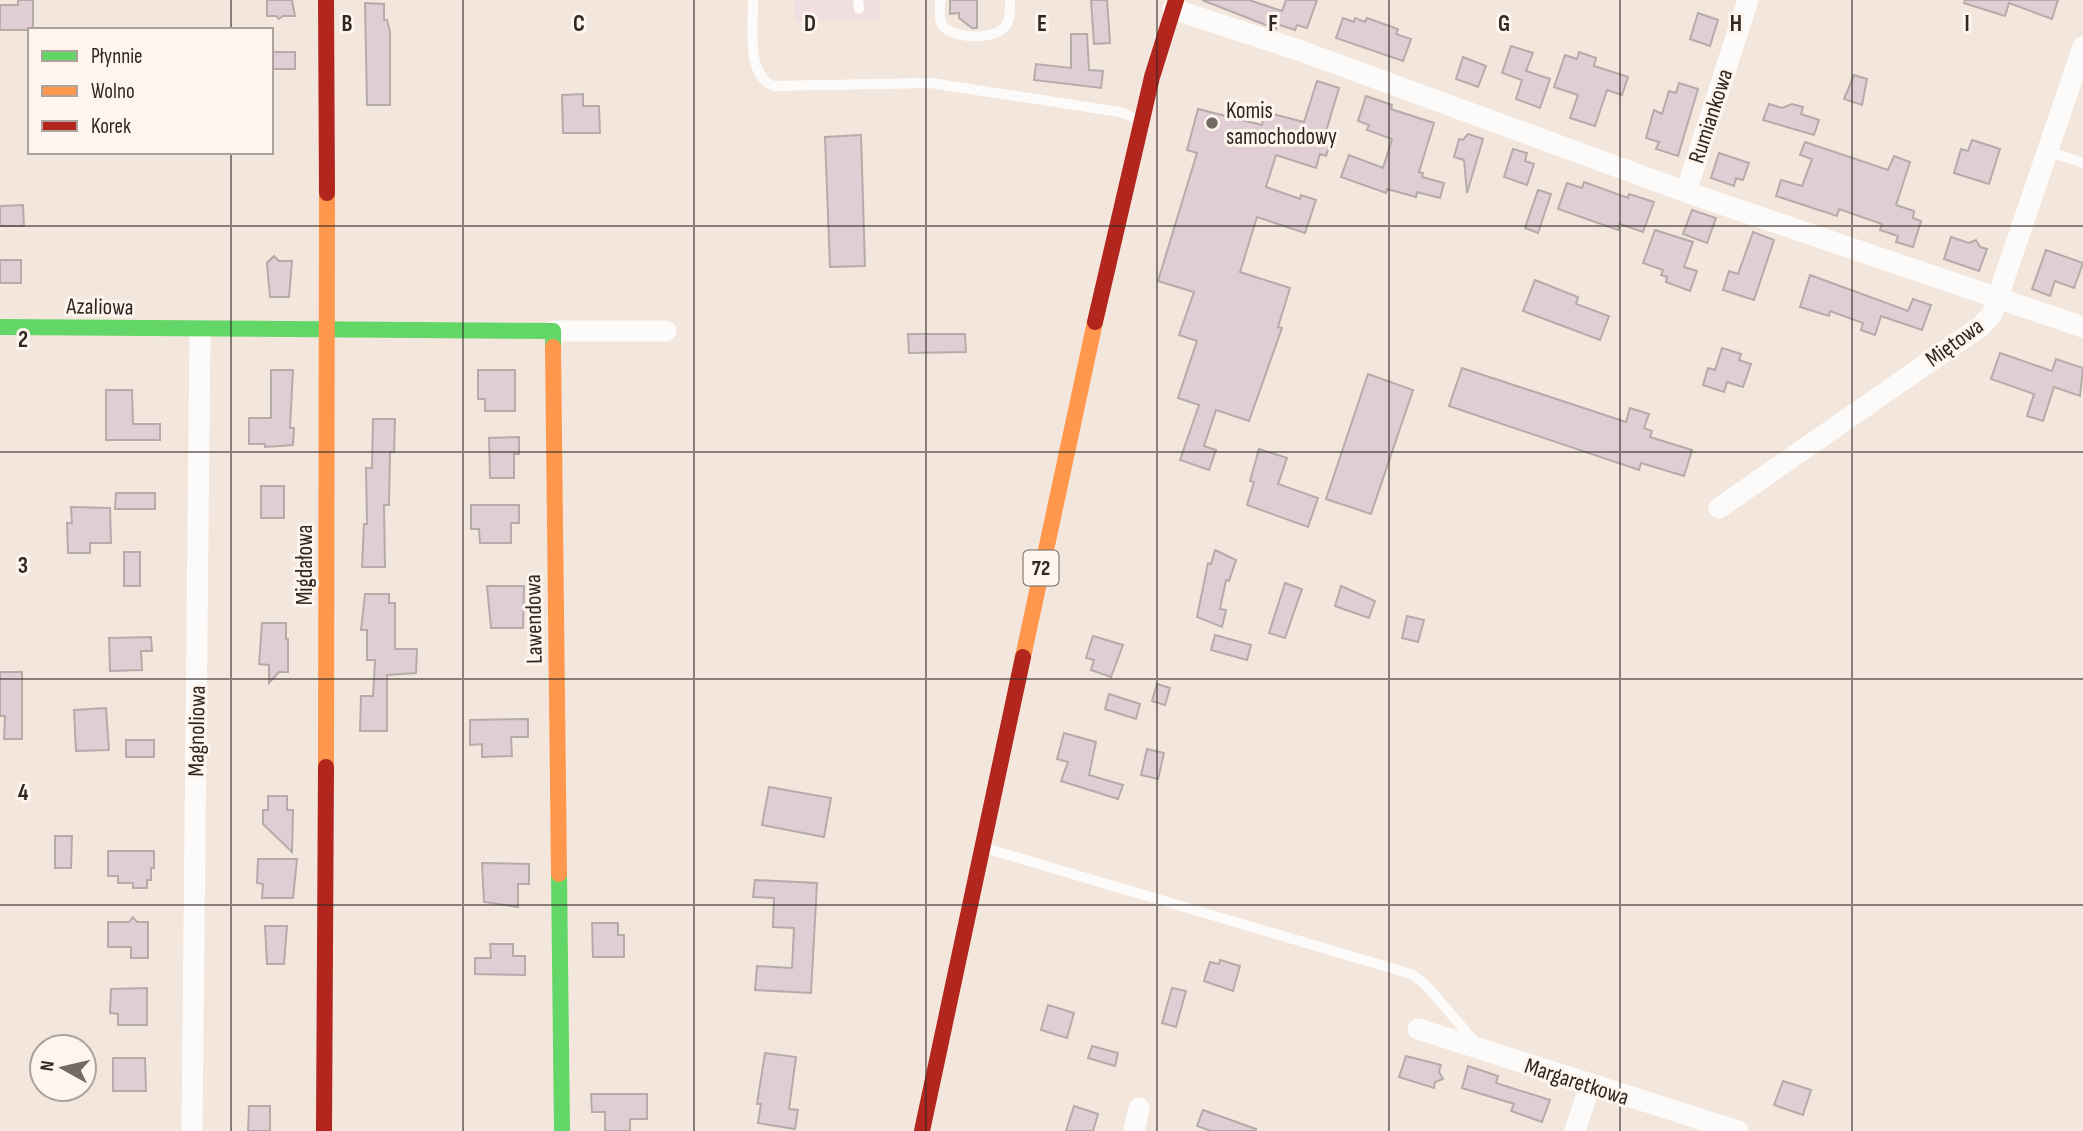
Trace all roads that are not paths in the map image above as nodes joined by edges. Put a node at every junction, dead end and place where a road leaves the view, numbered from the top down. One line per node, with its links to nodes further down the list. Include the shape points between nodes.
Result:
1 (326, 0): 15 (street, Migdałowa)
2 (753, 0): 8 (lane, via 756,71 762,81 773,86 931,83 1120,112)
3 (940, 0): 4 (lane, via 941,22 949,32 964,35 1003,30 1010,19)
4 (1010, 0)
5 (1748, 0): 11 (street, Rumiankowa)
6 (1175, 4): 8 (street, 72); 11 (street)
7 (2083, 47): 9 (street, Miętowa)
8 (1141, 121): 20 (street, 72)
9 (2048, 150): 10 (lane); 12 (street, Miętowa)
10 (2083, 163)
11 (1686, 192): 12 (street)
12 (1999, 298): 14 (street); 19 (street, Miętowa, via 1981,326)
13 (0, 327): 16 (street, Azaliowa)
14 (2083, 327)
15 (328, 330): 16 (street, Azaliowa); 17 (street); 26 (street, Migdałowa)
16 (200, 331): 25 (street, Magnoliowa)
17 (553, 331): 18 (street); 27 (street, Lawendowa)
18 (666, 331)
19 (1719, 508)
20 (982, 848): 22 (lane, via 1411,974); 28 (street, 72)
21 (1418, 1029): 22 (street, Margaretkowa)
22 (1484, 1051): 23 (street, Margaretkowa)
23 (1590, 1086): 30 (street); 31 (street, Margaretkowa)
24 (1139, 1108): 29 (street)
25 (192, 1131)
26 (324, 1131)
27 (562, 1131)
28 (922, 1131)
29 (1134, 1131)
30 (1575, 1131)
31 (1738, 1131)

